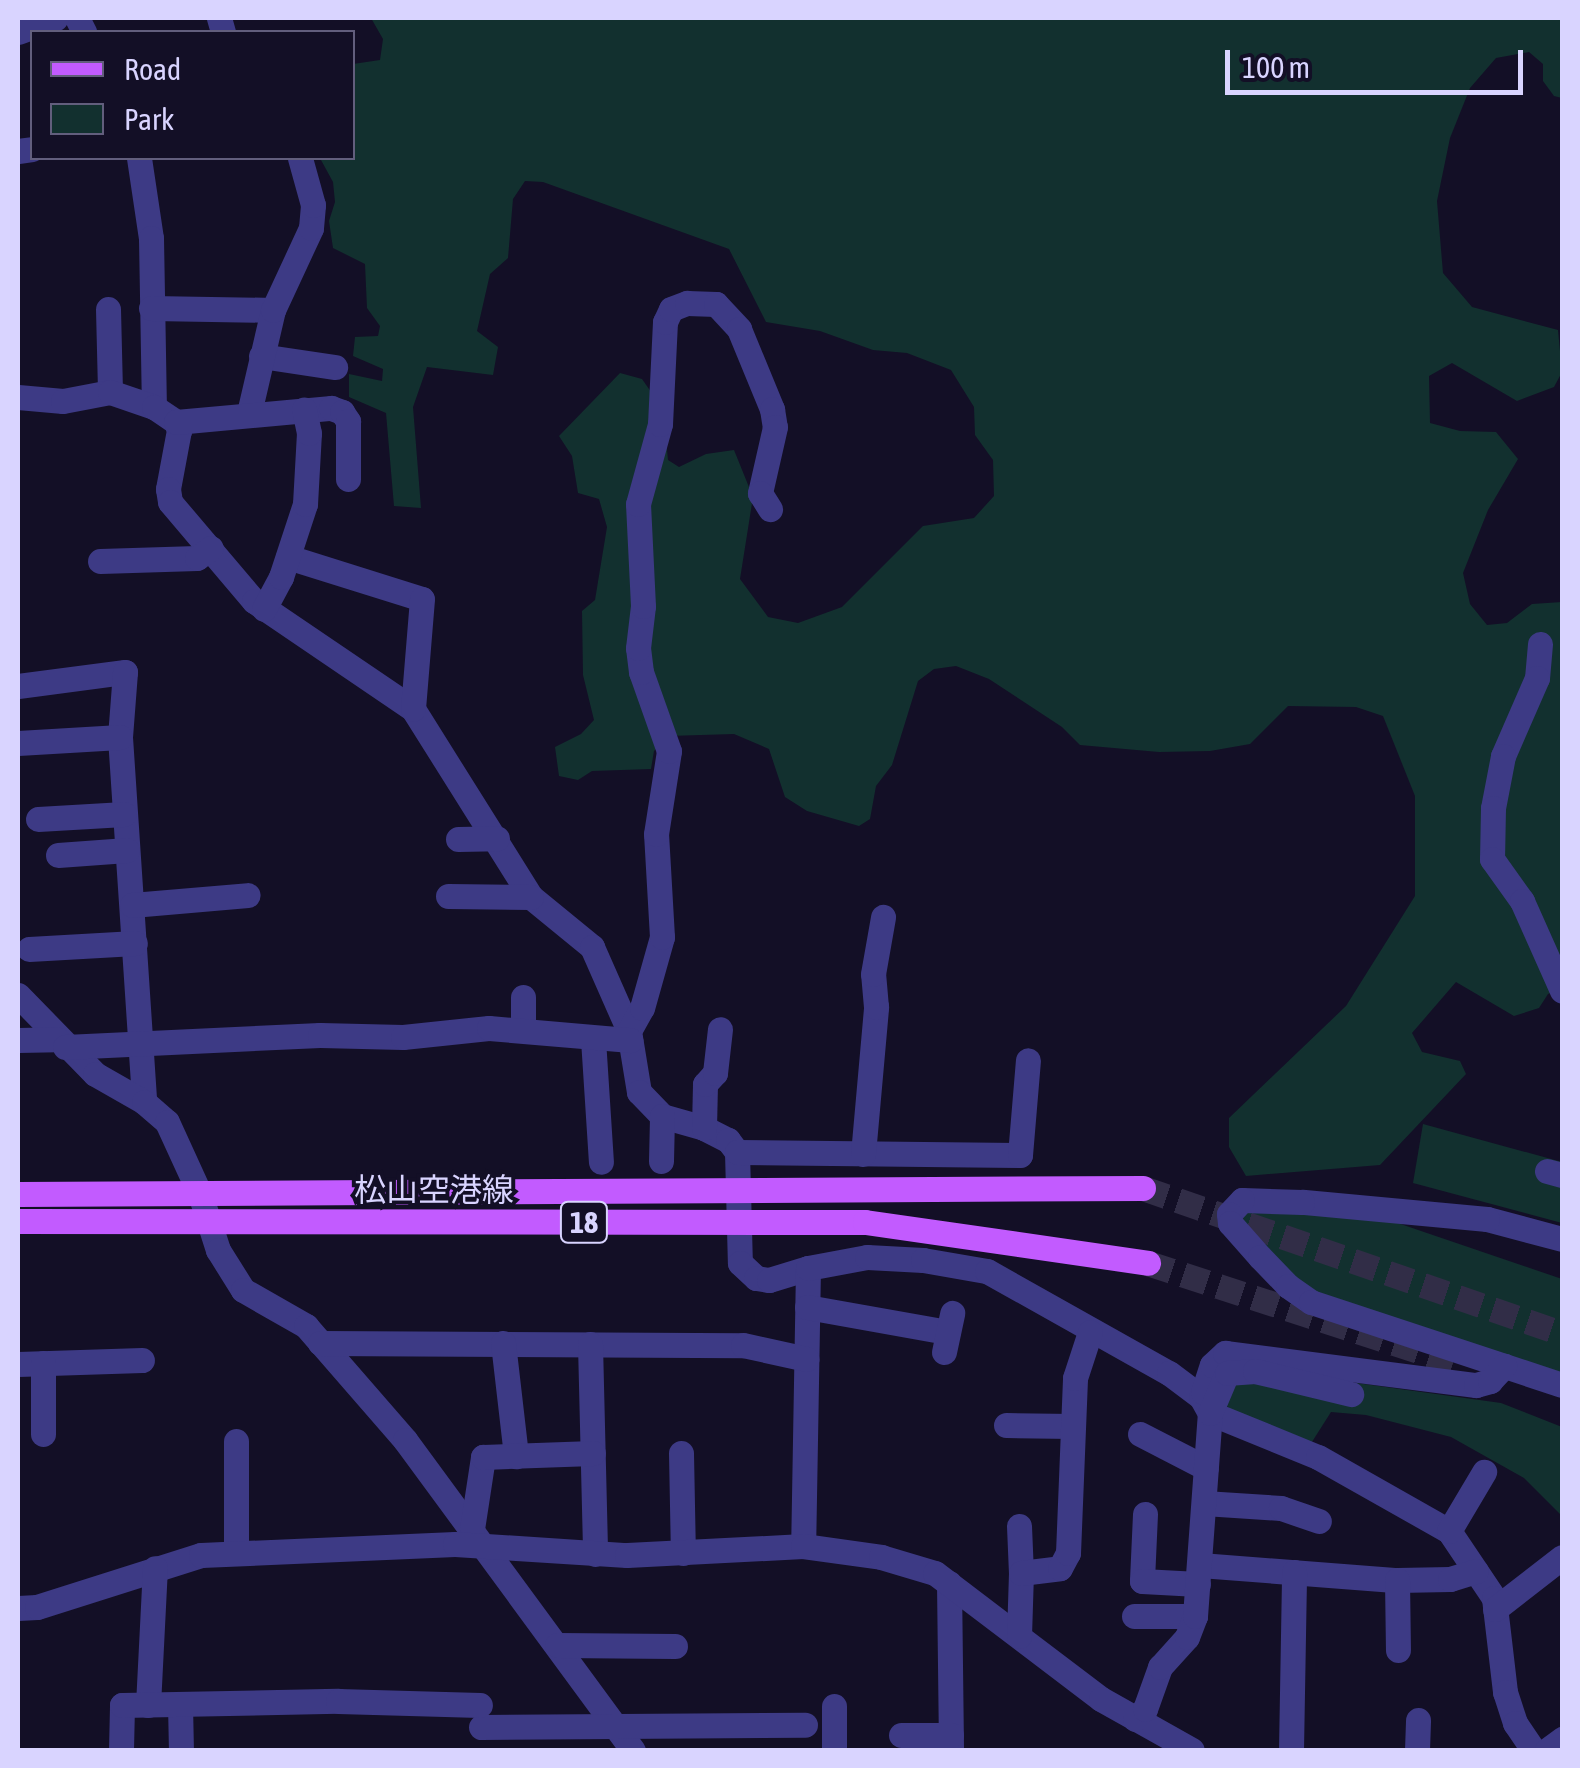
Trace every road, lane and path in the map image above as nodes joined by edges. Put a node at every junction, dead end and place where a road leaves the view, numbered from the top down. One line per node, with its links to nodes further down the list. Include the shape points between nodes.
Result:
1 (56, 18): 2 (street)
2 (18, 32)
3 (140, 160): 5 (street)
4 (301, 160): 7 (street, via 313,205 311,228)
5 (151, 308): 7 (street); 12 (street)
6 (108, 309): 10 (street)
7 (273, 310): 8 (street)
8 (261, 356): 9 (street); 14 (street)
9 (336, 367)
10 (110, 392): 11 (street, via 63,400); 12 (street)
11 (18, 397)
12 (154, 406): 15 (street)
13 (304, 410): 14 (street); 16 (street, via 342,412 348,421); 19 (street, via 305,504)
14 (250, 413): 15 (street)
15 (176, 422): 18 (street, via 170,502)
16 (348, 479)
17 (770, 509): 45 (street, via 760,493 775,428 772,408 739,329 716,304 686,303 665,322 660,424 638,504 638,648 669,751 656,834 662,936)
18 (211, 548): 20 (street, via 197,558); 21 (street)
19 (288, 557): 21 (street); 24 (street, via 422,599)
20 (100, 560)
21 (264, 609): 24 (street)
22 (1540, 644): 40 (street, via 1538,678 1503,756 1492,860 1522,901)
23 (18, 686): 25 (street, via 125,672)
24 (413, 709): 30 (street)
25 (120, 736): 26 (street); 27 (street)
26 (18, 743)
27 (124, 814): 28 (street); 31 (street)
28 (38, 819)
29 (458, 838): 30 (street)
30 (497, 838): 35 (street)
31 (127, 850): 32 (street); 36 (street)
32 (58, 855)
33 (248, 895): 36 (street)
34 (448, 896): 35 (street)
35 (532, 897): 45 (street, via 592,947)
36 (132, 905): 38 (street)
37 (883, 918): 55 (street, via 873,974)
38 (135, 943): 39 (street); 48 (street)
39 (30, 948)
40 (1562, 991)
41 (18, 994): 49 (street)
42 (523, 996): 43 (street)
43 (524, 1029): 46 (street); 48 (street)
44 (720, 1029): 53 (street, via 715,1073 705,1084)
45 (629, 1035): 46 (street); 52 (street, via 634,1082)
46 (593, 1039): 57 (street)
47 (18, 1040): 49 (street)
48 (144, 1042): 49 (street); 51 (street)
49 (61, 1043): 51 (street, via 94,1074)
50 (1028, 1060): 55 (street, via 1020,1155)
51 (144, 1102): 61 (street, via 167,1122)
52 (662, 1116): 53 (street); 56 (street)
53 (704, 1128): 54 (street)
54 (737, 1152): 55 (street); 59 (street)
55 (863, 1154)
56 (661, 1161)
57 (600, 1162)
58 (1143, 1188): 59 (main road, 松山空港線 / 18)
59 (738, 1192): 61 (main road, 松山空港線 / 18); 63 (street)
60 (18, 1194): 61 (main road, 松山空港線 / 18)
61 (200, 1194): 64 (street)
62 (18, 1221): 64 (main road, 松山空港線 / 18)
63 (739, 1221): 64 (main road, 松山空港線 / 18); 66 (main road, 松山空港線 / 18, via 865,1222); 67 (street, via 740,1262 756,1278)
64 (208, 1224): 71 (street, via 242,1290 306,1326)
65 (1562, 1239): 77 (street, via 1486,1219 1254,1198 1233,1205 1230,1223 1311,1302)
66 (1148, 1263)
67 (808, 1268): 68 (street); 69 (street, via 867,1257 969,1265)
68 (807, 1307): 70 (street); 74 (street)
69 (1090, 1332): 80 (street, via 1169,1372); 82 (street, via 1075,1378)
70 (948, 1333)
71 (320, 1343): 72 (street); 96 (street)
72 (504, 1344): 73 (street); 88 (street)
73 (590, 1344): 74 (street, via 743,1345); 86 (street)
74 (806, 1359): 97 (street)
75 (142, 1360): 76 (street)
76 (30, 1363): 83 (street)
77 (1504, 1366): 78 (street); 80 (street, via 1490,1381 1476,1384 1225,1354 1212,1365)
78 (1562, 1385)
79 (1350, 1394): 80 (street, via 1238,1369 1227,1373)
80 (1206, 1405): 89 (street); 95 (street, via 1318,1457)
81 (1006, 1424): 82 (street)
82 (1072, 1426): 105 (street, via 1065,1564)
83 (43, 1434)
84 (1140, 1434): 89 (street)
85 (236, 1440): 98 (street)
86 (593, 1453): 88 (street); 99 (street)
87 (681, 1454): 100 (street)
88 (516, 1456): 96 (street, via 483,1458)
89 (1206, 1468): 91 (street)
90 (1484, 1472): 95 (street)
91 (1204, 1504): 93 (street, via 1282,1508); 106 (street)
92 (1146, 1514): 106 (street, via 1142,1581)
93 (1319, 1521)
94 (1018, 1526): 105 (street)
95 (1449, 1531): 103 (street)
96 (479, 1538): 98 (street); 99 (street); 114 (street)
97 (803, 1546): 100 (street); 108 (street, via 908,1562)
98 (236, 1553): 102 (street, via 180,1558)
99 (595, 1554): 100 (street)
100 (683, 1554)
101 (1562, 1557): 110 (street)
102 (155, 1568): 109 (street); 118 (street)
103 (1476, 1571): 107 (street, via 1450,1579); 110 (street)
104 (1294, 1572): 106 (street); 107 (street); 132 (street)
105 (1021, 1573): 113 (street)
106 (1199, 1575): 112 (street)
107 (1397, 1580): 116 (street)
108 (950, 1583): 113 (street); 126 (street)
109 (18, 1608)
110 (1495, 1609): 134 (street, via 1504,1692)
111 (1134, 1616): 112 (street)
112 (1196, 1616): 123 (street, via 1188,1637 1160,1668 1144,1709)
113 (1018, 1636): 123 (street)
114 (557, 1645): 115 (street); 121 (street)
115 (676, 1646)
116 (1398, 1650)
117 (180, 1704): 118 (street); 121 (street, via 338,1701); 128 (street)
118 (148, 1705): 127 (street, via 122,1705)
119 (834, 1706): 130 (street)
120 (1418, 1720): 133 (street)
121 (614, 1725): 122 (street, via 731,1716); 129 (street)
122 (805, 1726)
123 (1148, 1734): 131 (street)
124 (901, 1735): 126 (street)
125 (1562, 1739): 135 (street)
126 (951, 1743)
127 (121, 1750)
128 (181, 1750)
129 (633, 1750)
130 (834, 1750)
131 (1192, 1750)
132 (1291, 1750)
133 (1417, 1750)
134 (1533, 1750)
135 (1547, 1750)

